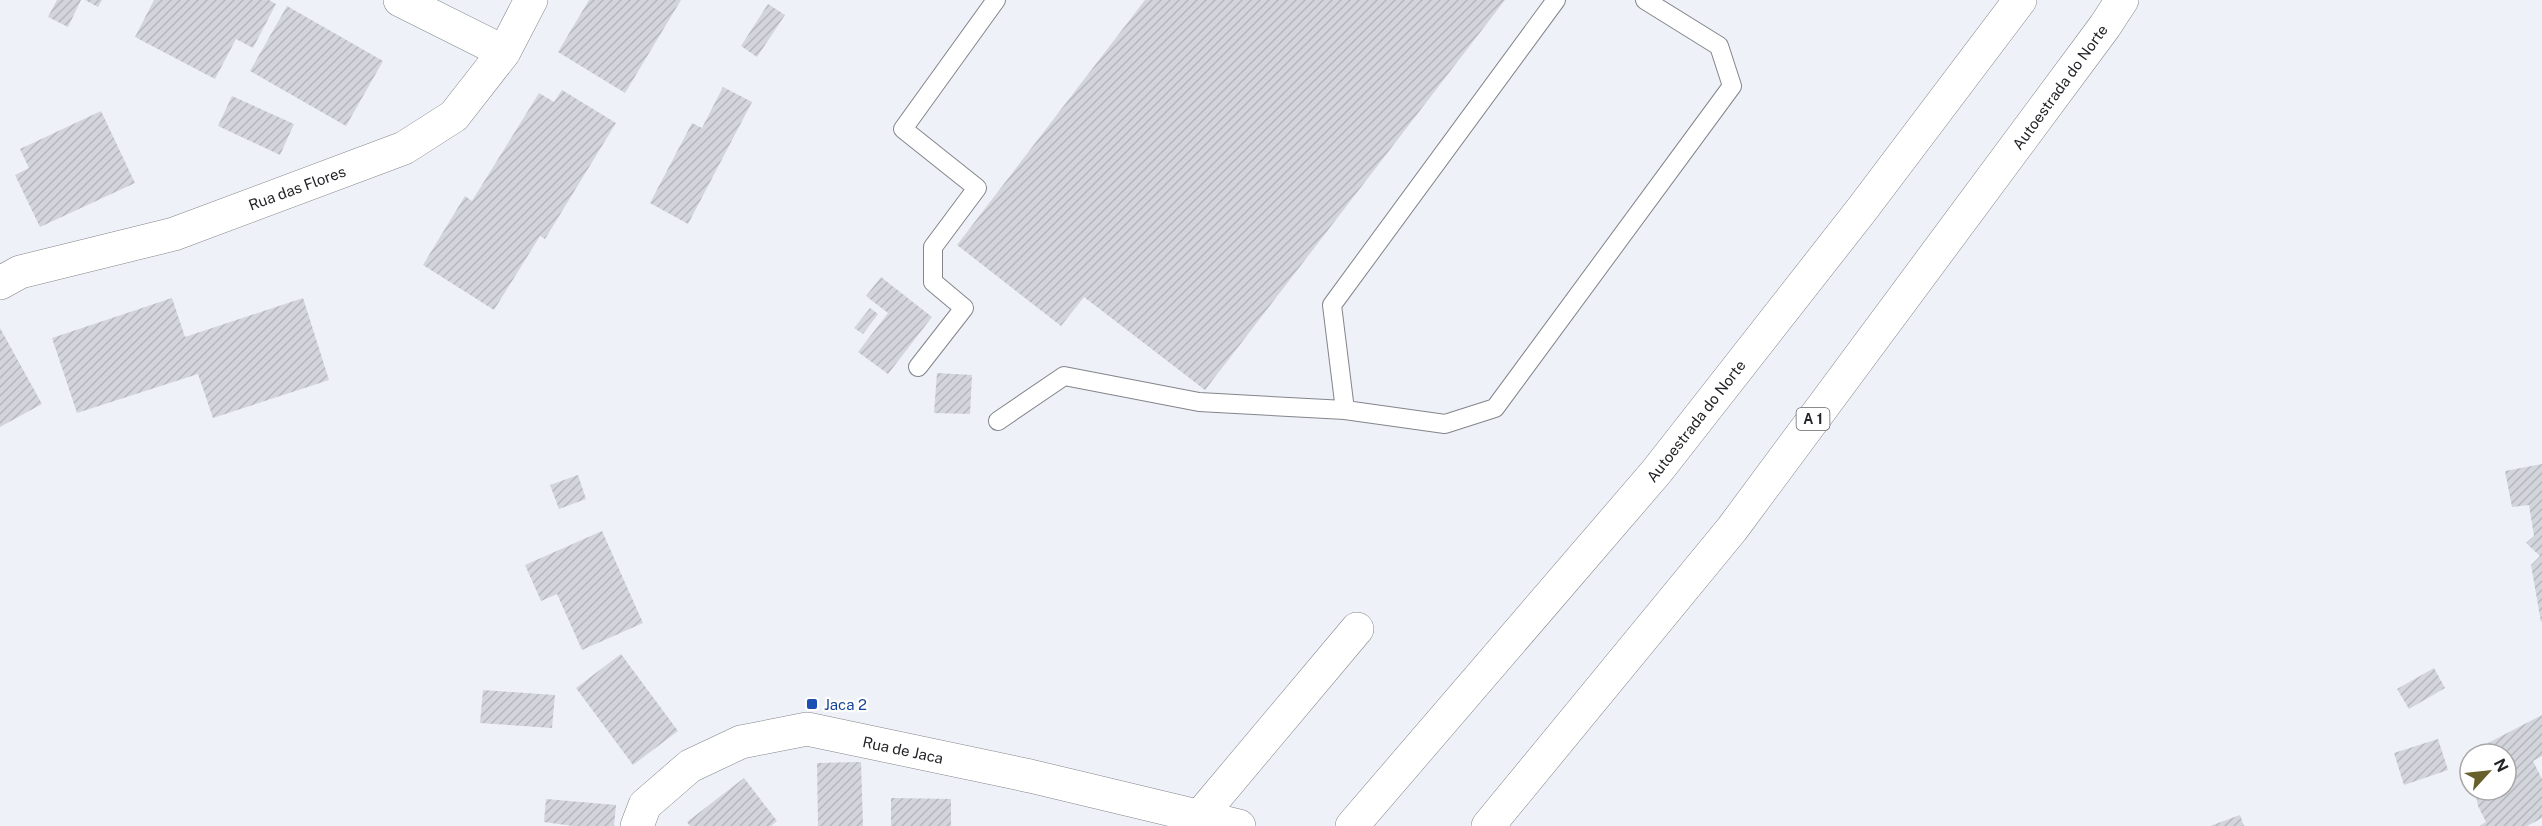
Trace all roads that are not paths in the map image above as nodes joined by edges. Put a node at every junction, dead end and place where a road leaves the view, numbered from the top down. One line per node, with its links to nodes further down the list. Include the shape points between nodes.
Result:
1 (400, 0): 8 (main road)
2 (531, 0): 8 (main road, Rua das Flores)
3 (996, 0): 10 (lane, via 903,129 977,188 933,247 933,282 964,308)
4 (1556, 0): 11 (lane, via 1332,305)
5 (1645, 0): 11 (lane, via 1719,46 1732,86 1495,408 1445,424)
6 (2020, 0): 17 (main road, Autoestrada do Norte, via 1657,471)
7 (2122, 0): 18 (main road, Autoestrada do Norte / A 1, via 1732,529)
8 (504, 52): 9 (main road, Rua das Flores, via 454,116 404,148 174,234 20,272)
9 (0, 283)
10 (918, 367)
11 (1345, 410): 12 (lane, via 1199,402 1064,376)
12 (998, 421)
13 (1357, 629): 14 (main road)
14 (1200, 816): 15 (main road, Rua de Jaca, via 807,729 741,742 690,765 645,805); 16 (main road, Rua de Jaca)
15 (637, 826)
16 (1239, 826)
17 (1352, 826)
18 (1488, 826)

